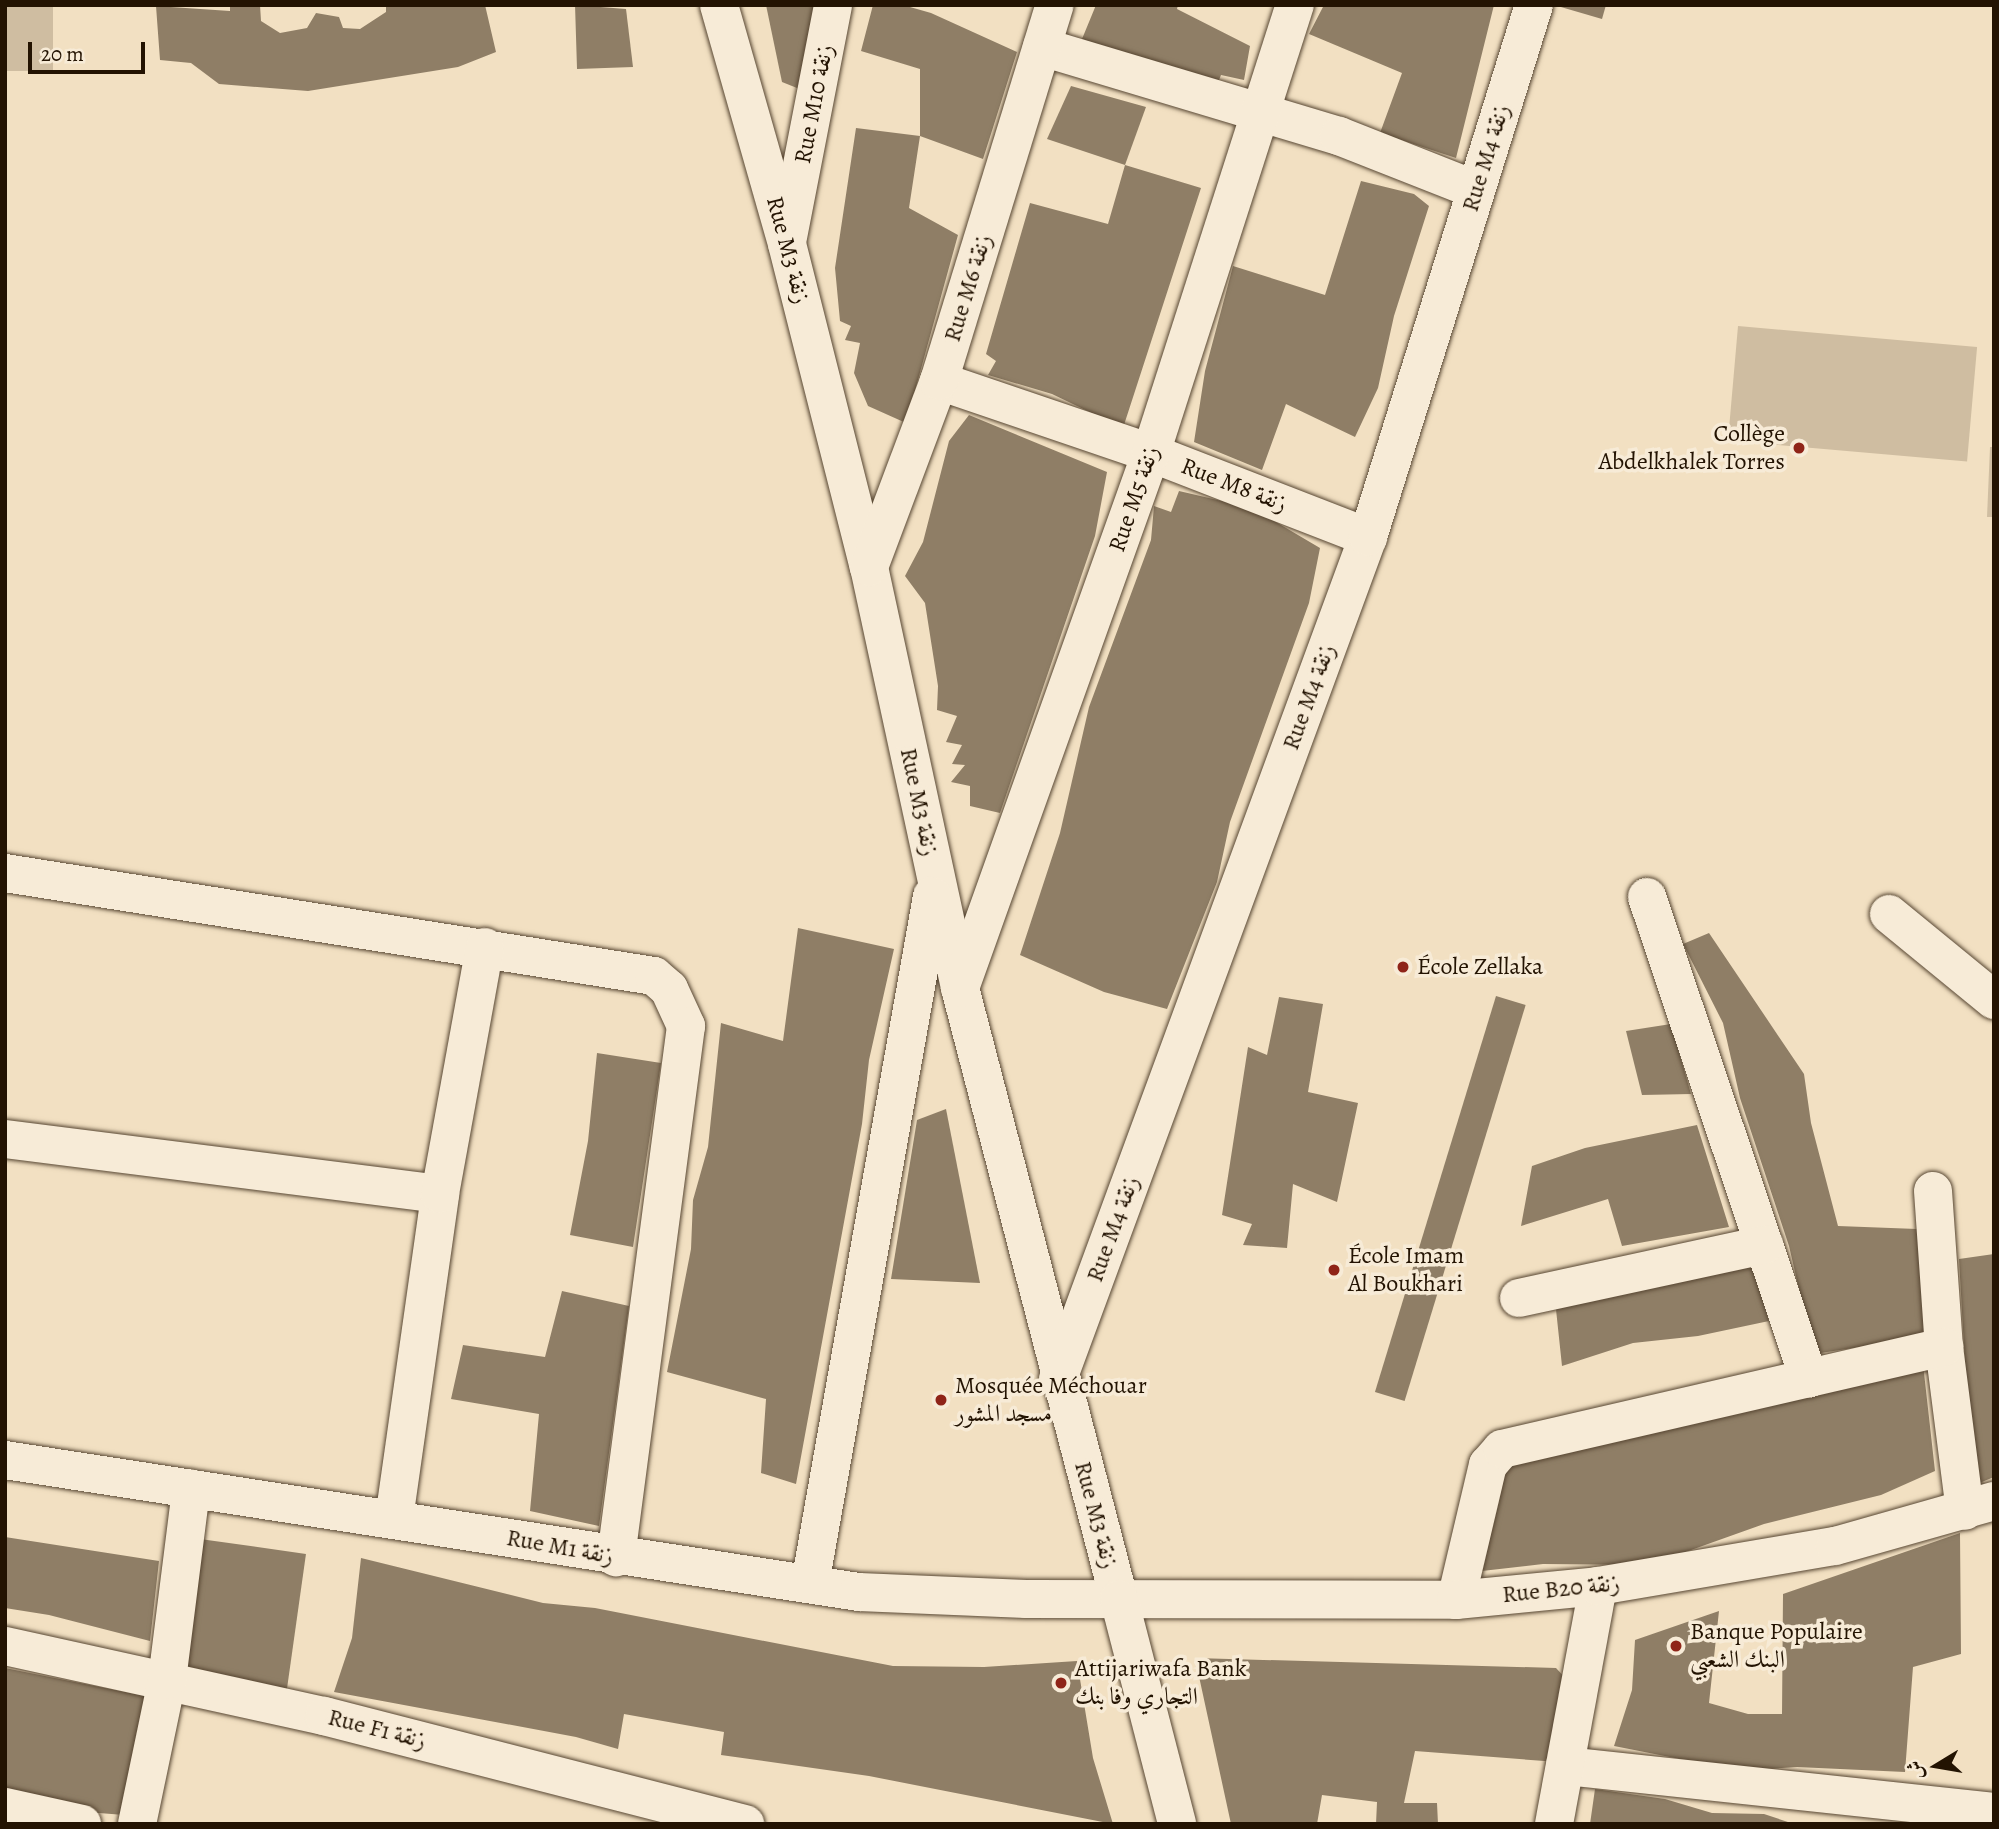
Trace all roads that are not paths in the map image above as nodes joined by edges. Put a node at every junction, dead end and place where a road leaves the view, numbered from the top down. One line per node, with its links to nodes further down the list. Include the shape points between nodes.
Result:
1 (719, 5): 9 (street, Rue M3 زنقة)
2 (833, 5): 9 (street, Rue M10 زنقة)
3 (1055, 5): 6 (street, Rue M6 زنقة)
4 (1295, 5): 7 (street, Rue M5 زنقة)
5 (1534, 5): 8 (street, Rue M4 زنقة)
6 (1042, 47): 7 (street); 10 (street, Rue M6 زنقة)
7 (1260, 114): 8 (street, via 1339,136); 11 (street, Rue M5 زنقة)
8 (1476, 190): 12 (street, Rue M4 زنقة)
9 (787, 244): 13 (street, Rue M3 زنقة)
10 (939, 381): 11 (street, Rue M8 زنقة); 13 (street, Rue M6 زنقة)
11 (1151, 453): 12 (street, Rue M8 زنقة); 19 (street, Rue M5 زنقة)
12 (1368, 537): 27 (street, Rue M4 زنقة)
13 (869, 567): 15 (street, Rue M3 زنقة)
14 (5, 873): 18 (street)
15 (935, 877): 19 (street, Rue M3 زنقة); 34 (street)
16 (1647, 897): 24 (street)
17 (1889, 914): 20 (street)
18 (485, 947): 23 (street); 33 (street, via 654,976 679,1004 686,1026)
19 (960, 988): 27 (street, Rue M3 زنقة)
20 (1994, 1000)
21 (5, 1139): 23 (street)
22 (1933, 1191): 26 (street)
23 (440, 1194): 32 (street)
24 (1764, 1245): 25 (street); 28 (street)
25 (1519, 1298)
26 (1944, 1347): 28 (street); 31 (street)
27 (1058, 1379): 36 (street, Rue M3 زنقة)
28 (1809, 1379): 37 (street, via 1502,1448 1488,1465)
29 (5, 1460): 30 (street, Rue M1 زنقة)
30 (191, 1489): 32 (street, Rue M1 زنقة); 39 (street)
31 (1979, 1506): 35 (street, Rue B20 زنقة, via 1835,1546)
32 (394, 1519): 33 (street, Rue M1 زنقة)
33 (616, 1557): 34 (street, Rue M1 زنقة)
34 (810, 1584): 36 (street, Rue M1 زنقة, via 917,1596)
35 (1598, 1586): 37 (street, Rue B20 زنقة); 40 (street)
36 (1119, 1599): 37 (street, Rue B20 زنقة); 47 (street, Rue M3 زنقة)
37 (1456, 1600)
38 (5, 1646): 39 (street, Rue F1 زنقة)
39 (167, 1680): 43 (street, Rue F1 زنقة); 45 (street)
40 (1565, 1766): 42 (street); 48 (street)
41 (5, 1807): 44 (street)
42 (1994, 1812)
43 (687, 1817): 46 (street, Rue F1 زنقة)
44 (82, 1824)
45 (137, 1824)
46 (745, 1824)
47 (1177, 1824)
48 (1554, 1824)

